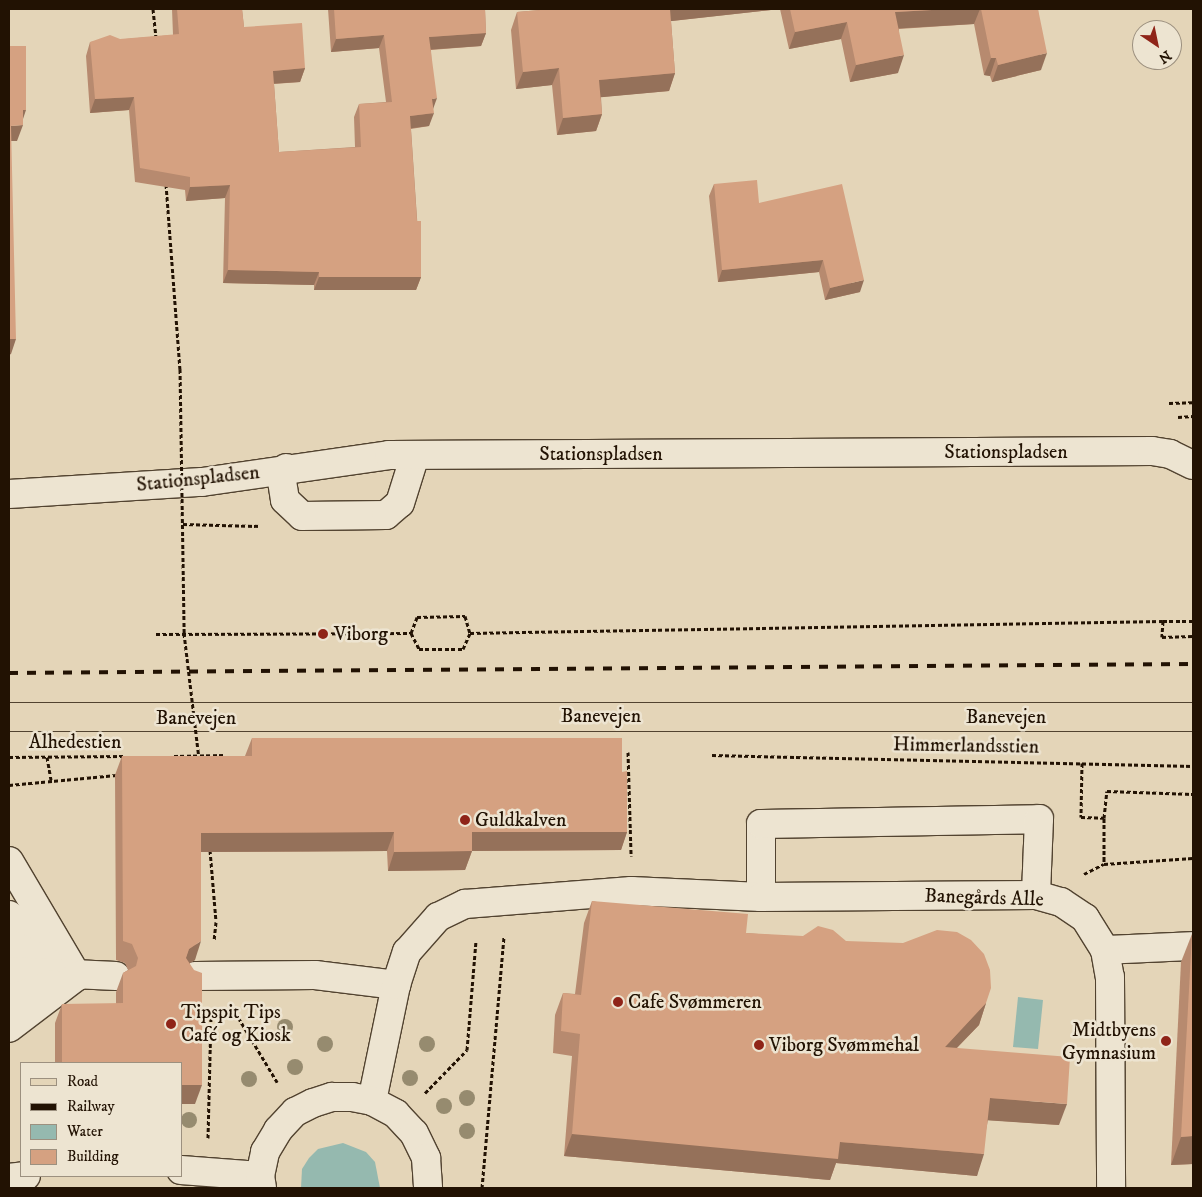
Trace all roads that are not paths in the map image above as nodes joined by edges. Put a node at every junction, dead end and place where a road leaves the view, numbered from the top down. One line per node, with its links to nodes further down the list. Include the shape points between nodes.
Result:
1 (415, 455): 2 (street, Stationspladsen, via 1152,451 1170,454); 3 (street, Stationspladsen, via 389,455); 3 (street, via 400,503 386,515 302,516 285,500 282,481)
2 (1193, 465)
3 (286, 468): 4 (street, Stationspladsen, via 202,482)
4 (9, 494)
5 (1193, 717): 6 (main road, Banevejen)
6 (9, 718)
7 (9, 861): 17 (street)
8 (9, 888): 17 (street)
9 (1036, 895): 10 (street, Banegårds Alle); 10 (street, via 1039,819 761,824); 14 (street, Banegårds Alle, via 1061,902 1085,918)
10 (761, 896): 19 (street, Banegårds Alle, via 632,891 465,904 438,917 407,952)
11 (9, 916): 17 (street)
12 (9, 943): 17 (street)
13 (1193, 946): 14 (street)
14 (1104, 950): 26 (street, Banegårds Alle, via 1110,977)
15 (9, 971): 17 (street)
16 (204, 975): 19 (street, via 315,975)
17 (77, 976): 18 (street); 20 (street); 21 (street)
18 (116, 976)
19 (396, 985): 22 (street, Banegårds Alle)
20 (9, 1000)
21 (9, 1028)
22 (372, 1101): 24 (street, via 332,1097 295,1112 278,1130 266,1152); 25 (street, via 401,1119 414,1133 426,1158)
23 (182, 1170): 24 (street)
24 (261, 1182)
25 (428, 1188)
26 (1111, 1188)

